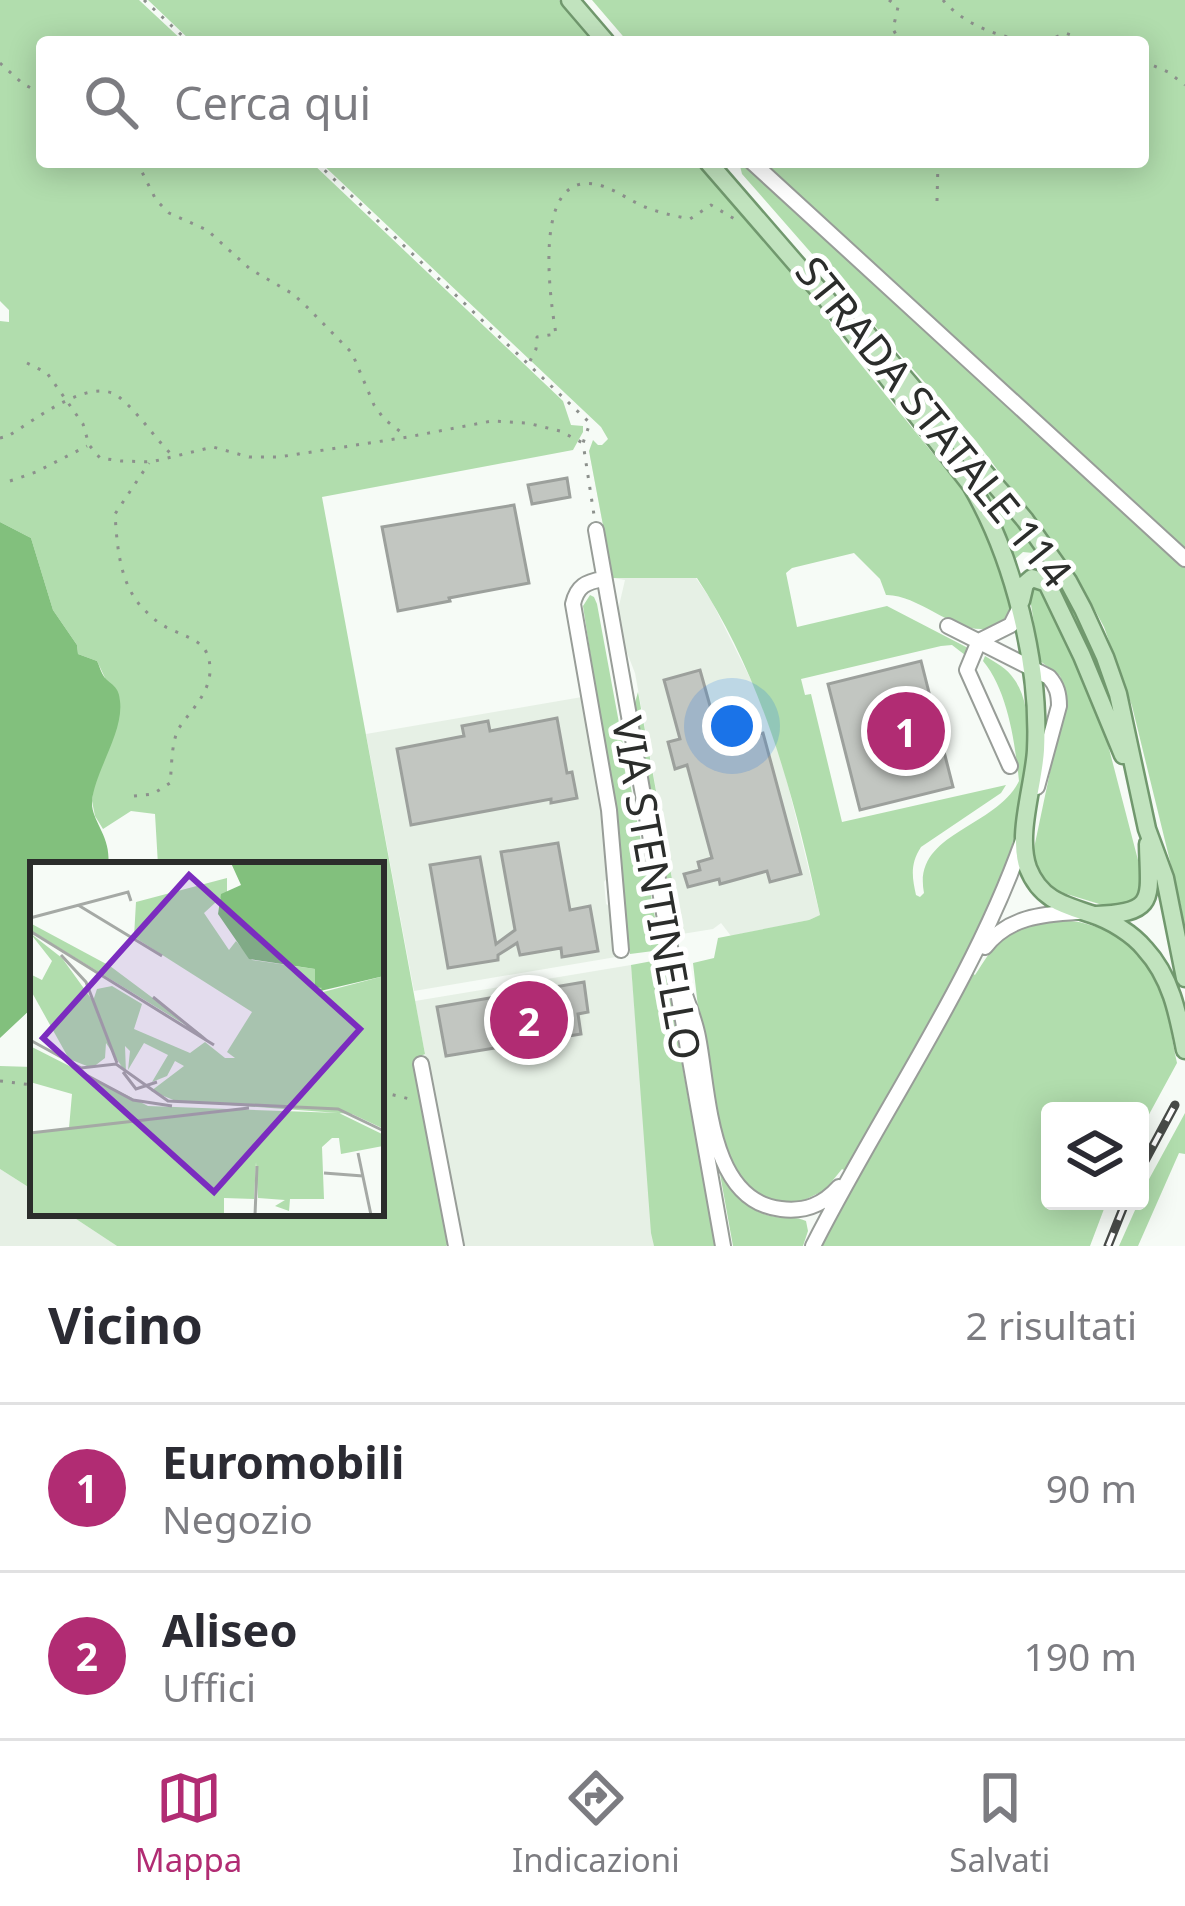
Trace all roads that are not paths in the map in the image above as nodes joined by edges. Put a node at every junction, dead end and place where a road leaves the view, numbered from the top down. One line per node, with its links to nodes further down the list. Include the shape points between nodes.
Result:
1 (570, 0): 3 (main road)
2 (584, 0): 4 (main road)
3 (601, 36)
4 (614, 36)
5 (713, 168): 11 (main road, STRADA STATALE 114, via 970,485 995,530)
6 (726, 168): 16 (main road, STRADA STATALE 114, via 1046,548 1105,657)
7 (759, 168): 9 (street)
8 (596, 530): 10 (street, VIA STENTINELLO)
9 (1185, 559)
10 (603, 579): 20 (street, VIA STENTINELLO); 21 (street, via 587,582 573,604 609,810)
11 (1020, 607): 13 (street, via 1011,625); 14 (main road, STRADA STATALE 114); 16 (main road, via 1024,584 1047,583)
12 (948, 626): 13 (street)
13 (979, 641): 14 (street); 15 (street, via 967,670)
14 (1030, 668): 18 (main road, STRADA STATALE 114, via 1036,735); 18 (street, via 1059,694)
15 (1010, 766)
16 (1135, 777): 17 (main road, STRADA STATALE 114)
17 (1147, 829): 19 (main road, via 1145,901 1131,913); 23 (main road, STRADA STATALE 114)
18 (1026, 830): 19 (main road, STRADA STATALE 114, via 1025,859 1038,887); 22 (street)
19 (1087, 913): 22 (street, via 1007,926); 24 (main road, STRADA STATALE 114, via 1137,940 1158,965)
20 (669, 949): 26 (street, via 697,1030 720,1158 737,1186 762,1205 805,1209); 28 (street, VIA STENTINELLO)
21 (621, 950)
22 (967, 970): 26 (street)
23 (1185, 978)
24 (1185, 1050)
25 (421, 1064): 27 (street)
26 (850, 1173): 29 (street)
27 (456, 1246)
28 (724, 1246)
29 (813, 1246)

